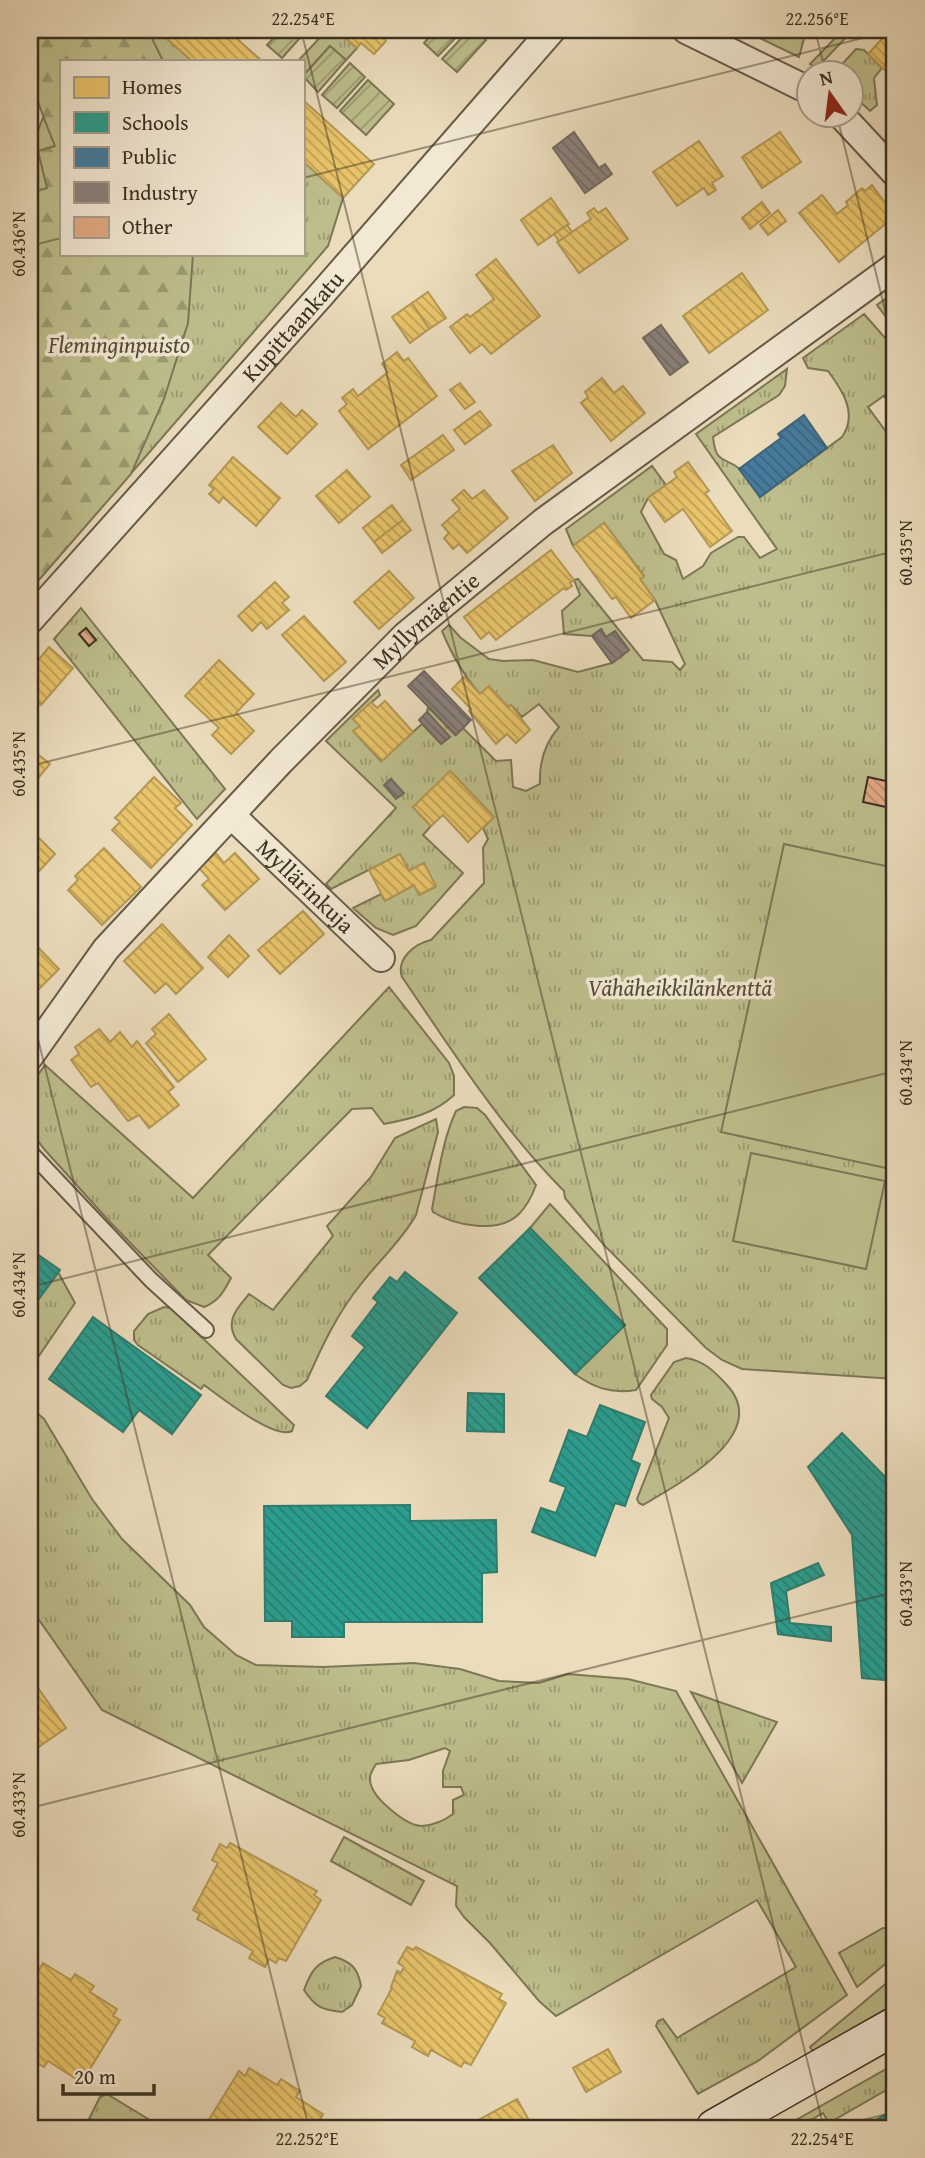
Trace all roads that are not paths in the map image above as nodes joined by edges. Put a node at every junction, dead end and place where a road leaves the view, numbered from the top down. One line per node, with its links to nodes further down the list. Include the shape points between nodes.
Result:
1 (552, 30): 7 (street, Kupittaankatu)
2 (686, 30): 3 (street)
3 (796, 84)
4 (855, 130): 5 (street)
5 (895, 173)
6 (895, 266): 8 (street, Myllymäentie, via 552,515 461,588 365,674)
7 (30, 620)
8 (231, 815): 9 (street, Myllärinkuja); 10 (street, Myllymäentie, via 106,949)
9 (381, 958)
10 (30, 1056)
11 (30, 1152): 12 (lane, via 151,1280)
12 (206, 1330)
13 (895, 2026): 14 (street)
14 (715, 2128)

